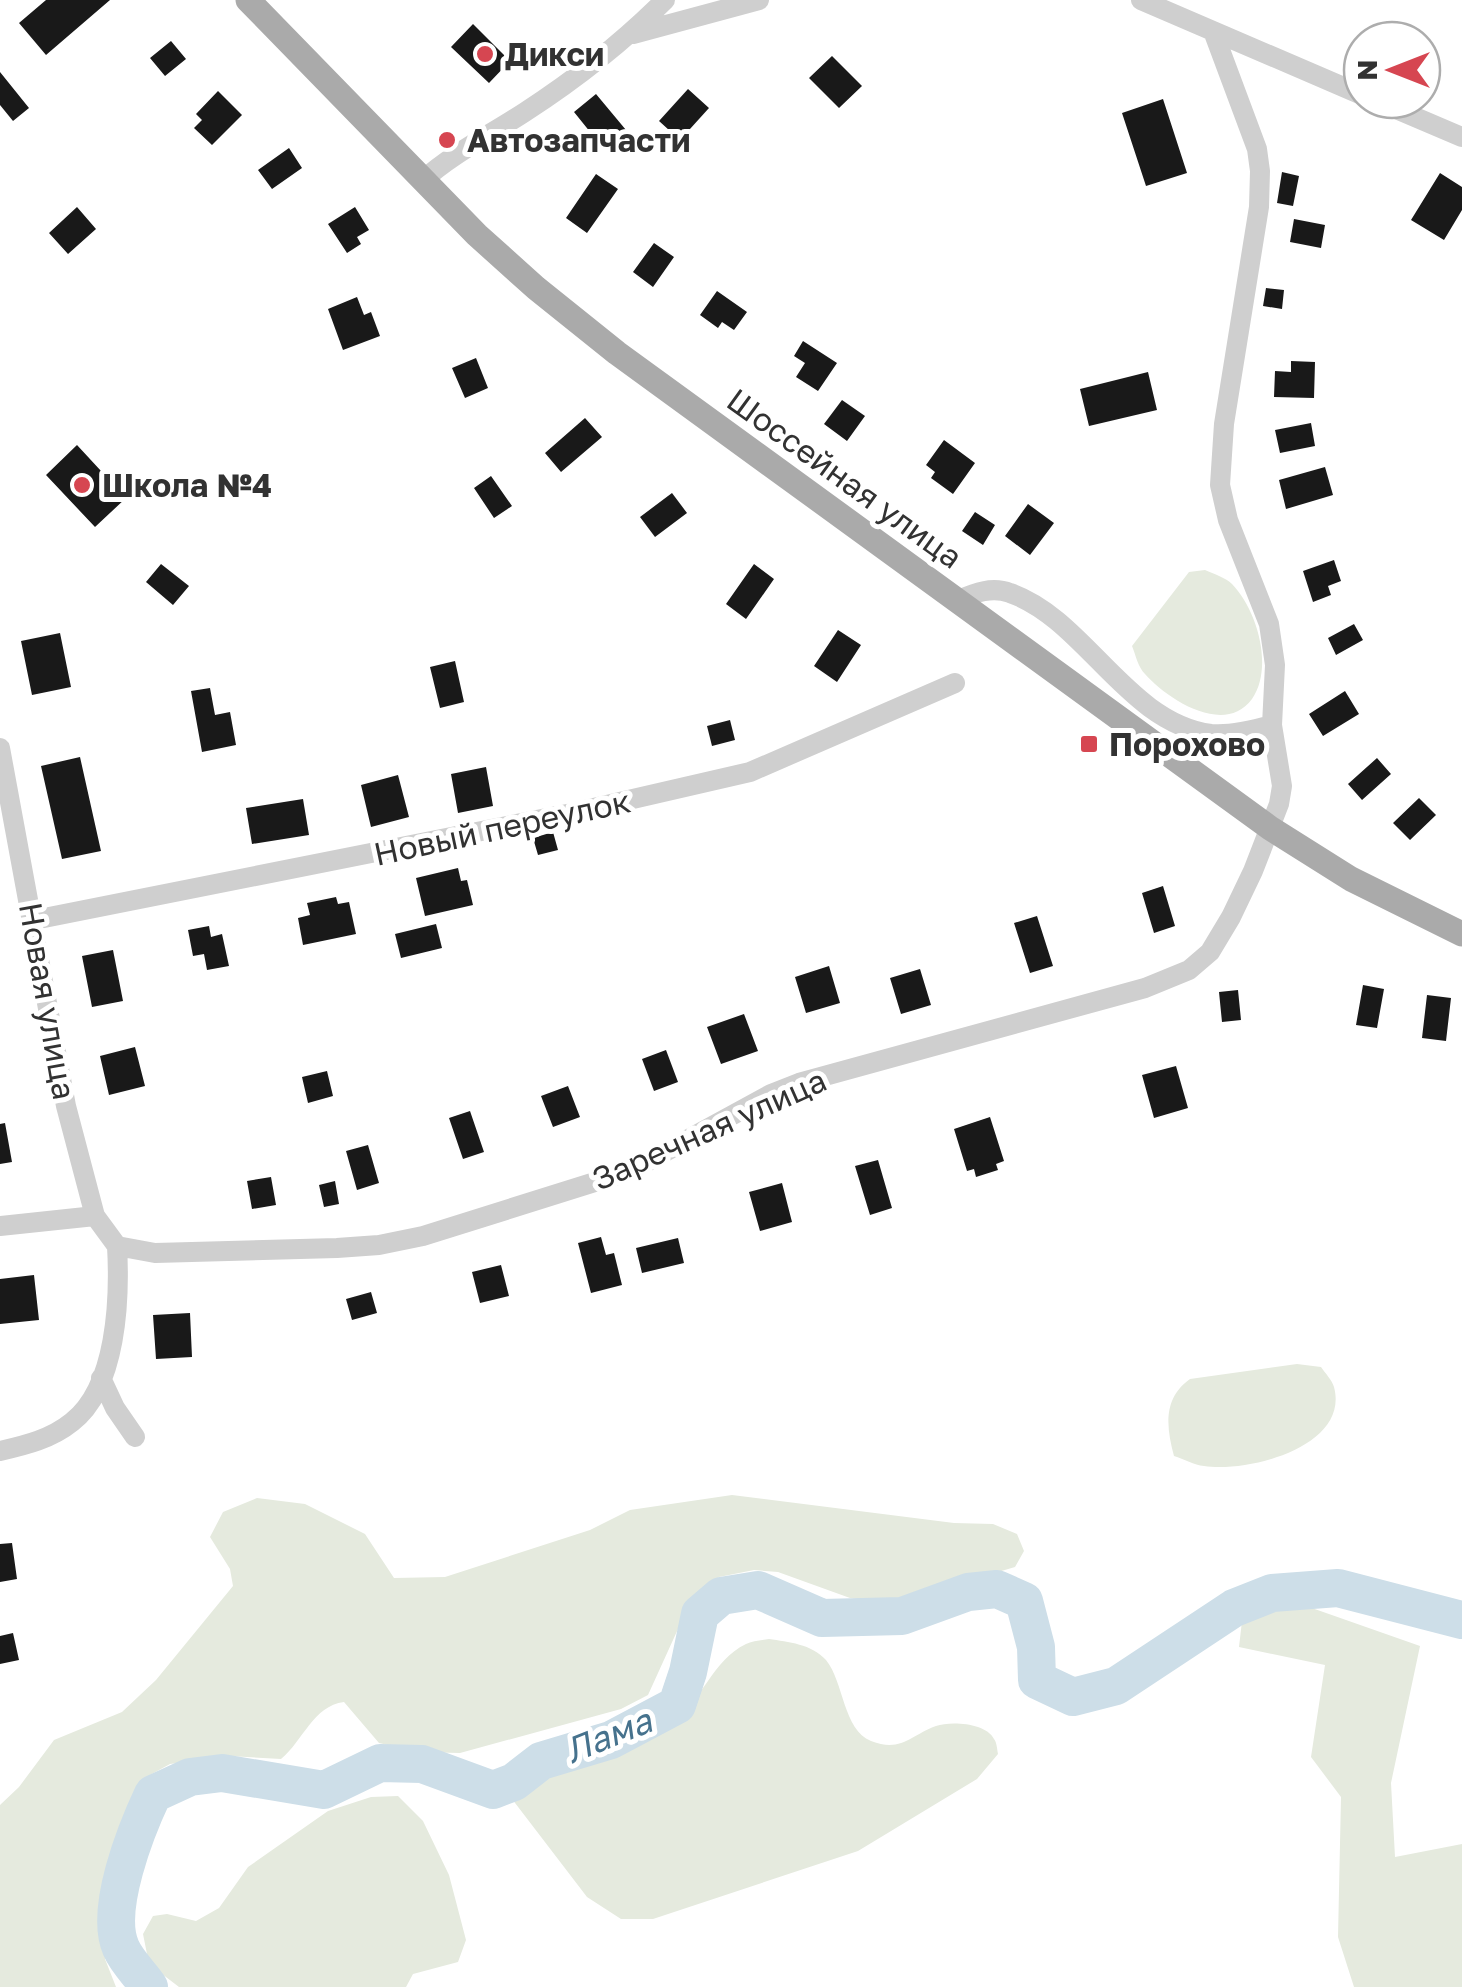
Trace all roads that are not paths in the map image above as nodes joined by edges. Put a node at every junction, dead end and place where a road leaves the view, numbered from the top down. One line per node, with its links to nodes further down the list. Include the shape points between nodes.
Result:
1 (248, 0): 10 (main road, Шоссейная улица)
2 (665, 0): 6 (street)
3 (758, 0): 6 (street)
4 (1141, 0): 5 (street)
5 (1213, 31): 7 (street); 13 (street, Заречная улица, via 1260,170 1220,485 1269,624)
6 (631, 34): 10 (street)
7 (1342, 86)
8 (1422, 120): 9 (street)
9 (1462, 137)
10 (422, 182): 11 (main road, Шоссейная улица, via 603,342)
11 (958, 600): 13 (street, via 982,590 1009,592 1048,614 1150,707 1182,724 1212,734); 15 (main road, Шоссейная улица)
12 (955, 683): 16 (street, Новый переулок, via 722,780)
13 (1272, 724): 15 (street, Заречная улица, via 1282,786)
14 (0, 748): 16 (street, Новая улица)
15 (1270, 828): 17 (main road, Шоссейная улица, via 1351,879); 20 (street, Заречная улица, via 1210,952 1189,970 1144,988 799,1083 630,1170 423,1236 337,1248 155,1253)
16 (34, 920): 18 (street, Новая улица, via 66,1106)
17 (1462, 934)
18 (94, 1216): 19 (street); 20 (street, Новая улица)
19 (0, 1226)
20 (117, 1246): 21 (street, via 116,1316)
21 (102, 1378): 22 (street); 23 (street, via 74,1421 48,1438)
22 (134, 1438)
23 (0, 1451)

